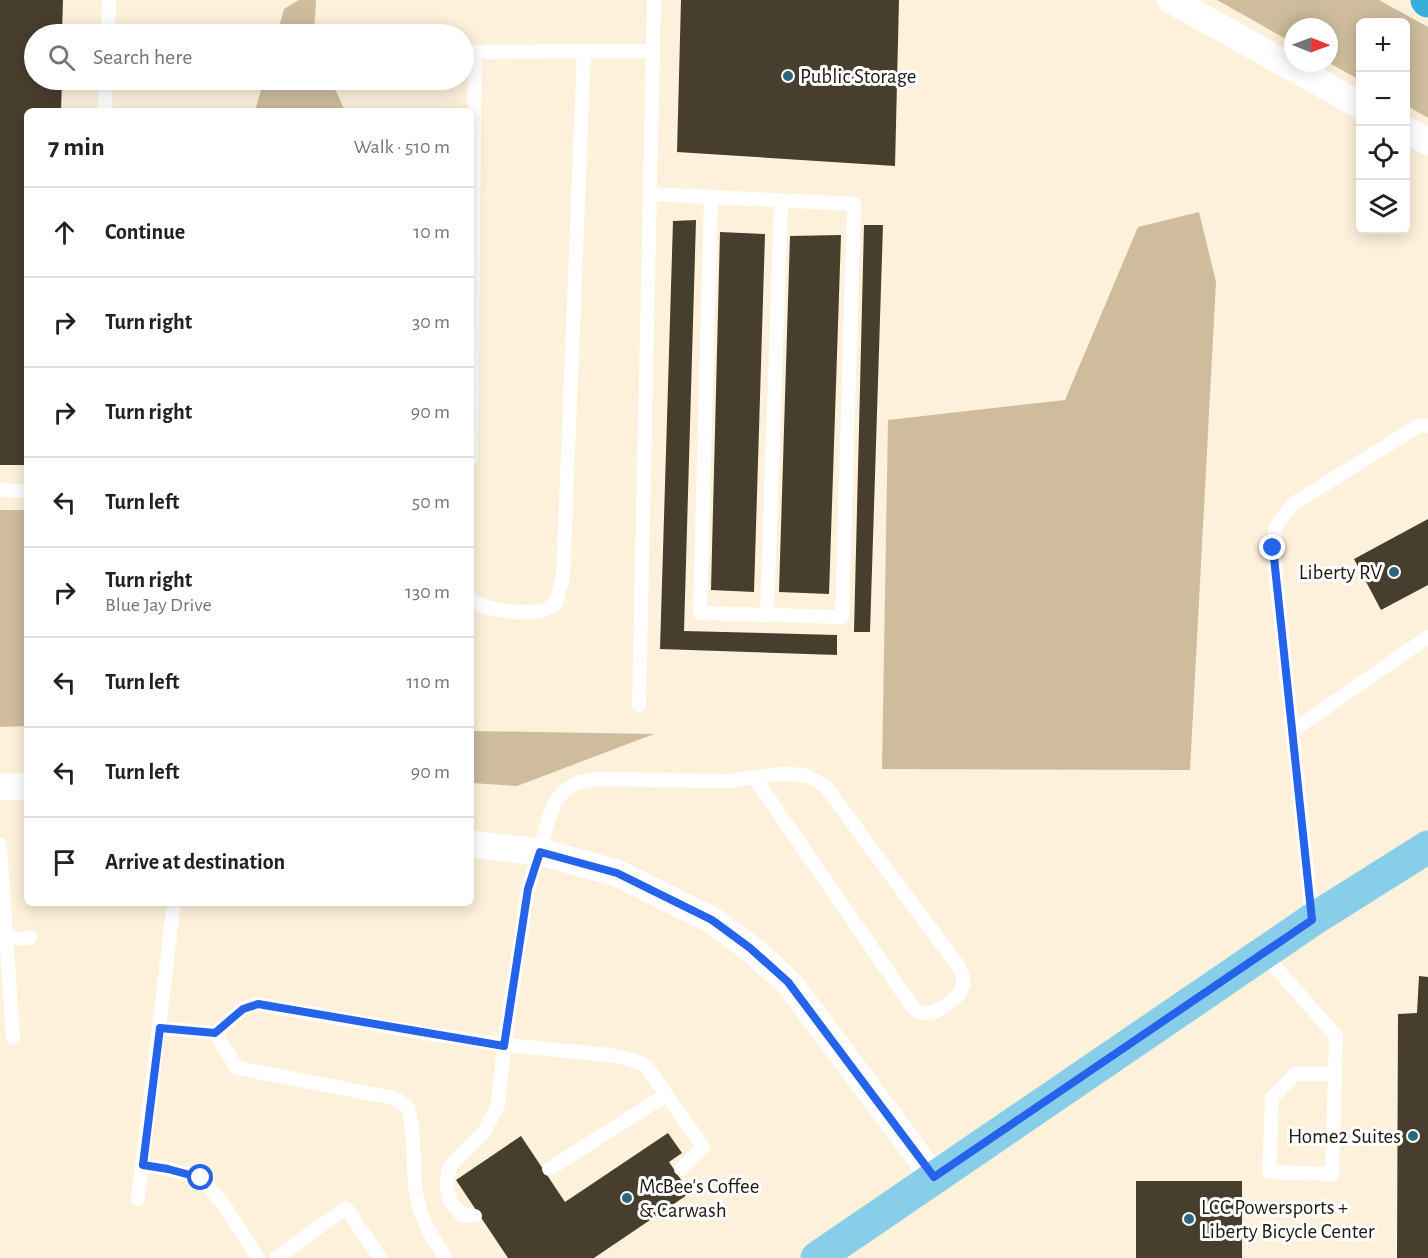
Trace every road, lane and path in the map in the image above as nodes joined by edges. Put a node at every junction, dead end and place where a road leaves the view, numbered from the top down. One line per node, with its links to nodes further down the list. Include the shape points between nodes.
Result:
1 (109, 0): 4 (lane)
2 (654, 0): 6 (lane)
3 (1171, 0): 8 (street)
4 (108, 24)
5 (584, 51): 6 (lane); 12 (lane, via 475,52); 19 (lane, via 563,577 556,603 545,610 500,610)
6 (653, 51): 13 (lane)
7 (106, 90): 9 (lane)
8 (1356, 103)
9 (105, 108)
10 (1410, 132): 11 (street)
11 (1428, 142)
12 (474, 154)
13 (650, 195): 14 (lane); 22 (lane)
14 (711, 197): 15 (lane); 20 (lane, via 700,613)
15 (781, 200): 20 (lane); 20 (lane, via 854,204 843,606 842,617)
16 (1428, 426): 23 (lane, via 1418,426 1293,504 1276,526 1273,548)
17 (0, 490): 18 (lane)
18 (24, 491)
19 (474, 601)
20 (767, 615)
21 (1428, 637): 23 (lane)
22 (639, 705)
23 (1292, 731): 32 (lane)
24 (754, 777): 24 (lane, via 784,773 807,776 825,786 959,967 964,977 956,997 931,1013 912,1006); 30 (lane, via 729,781 594,779 576,783 554,804)
25 (24, 786): 26 (street)
26 (0, 787)
27 (474, 844): 30 (street)
28 (0, 845): 34 (lane)
29 (1428, 847): 32 (main road)
30 (540, 852): 39 (lane, via 528,889); 45 (street, via 617,873 712,920 750,948 788,982)
31 (174, 906): 36 (lane)
32 (1312, 920): 35 (main road)
33 (30, 938): 34 (lane)
34 (6, 939): 38 (lane)
35 (1264, 954): 40 (lane, via 1336,1036); 45 (main road)
36 (160, 1028): 37 (lane); 42 (lane)
37 (215, 1033): 39 (lane, via 243,1009 258,1004); 51 (lane, via 237,1068 394,1098 408,1107 421,1212 430,1235)
38 (13, 1038)
39 (504, 1046): 41 (lane, via 638,1061 647,1067); 47 (lane, via 498,1105 484,1132 450,1166 446,1184 452,1203 462,1215)
40 (1335, 1074): 40 (lane, via 1295,1074 1272,1098 1269,1172 1332,1174)
41 (666, 1095): 43 (lane); 44 (lane, via 703,1148)
42 (143, 1165): 46 (lane); 48 (lane, via 201,1178)
43 (549, 1169)
44 (681, 1169)
45 (934, 1177): 52 (main road)
46 (138, 1199)
47 (475, 1216)
48 (258, 1258)
49 (276, 1258): 50 (lane, via 346,1208)
50 (380, 1258)
51 (446, 1258)
52 (817, 1258)

